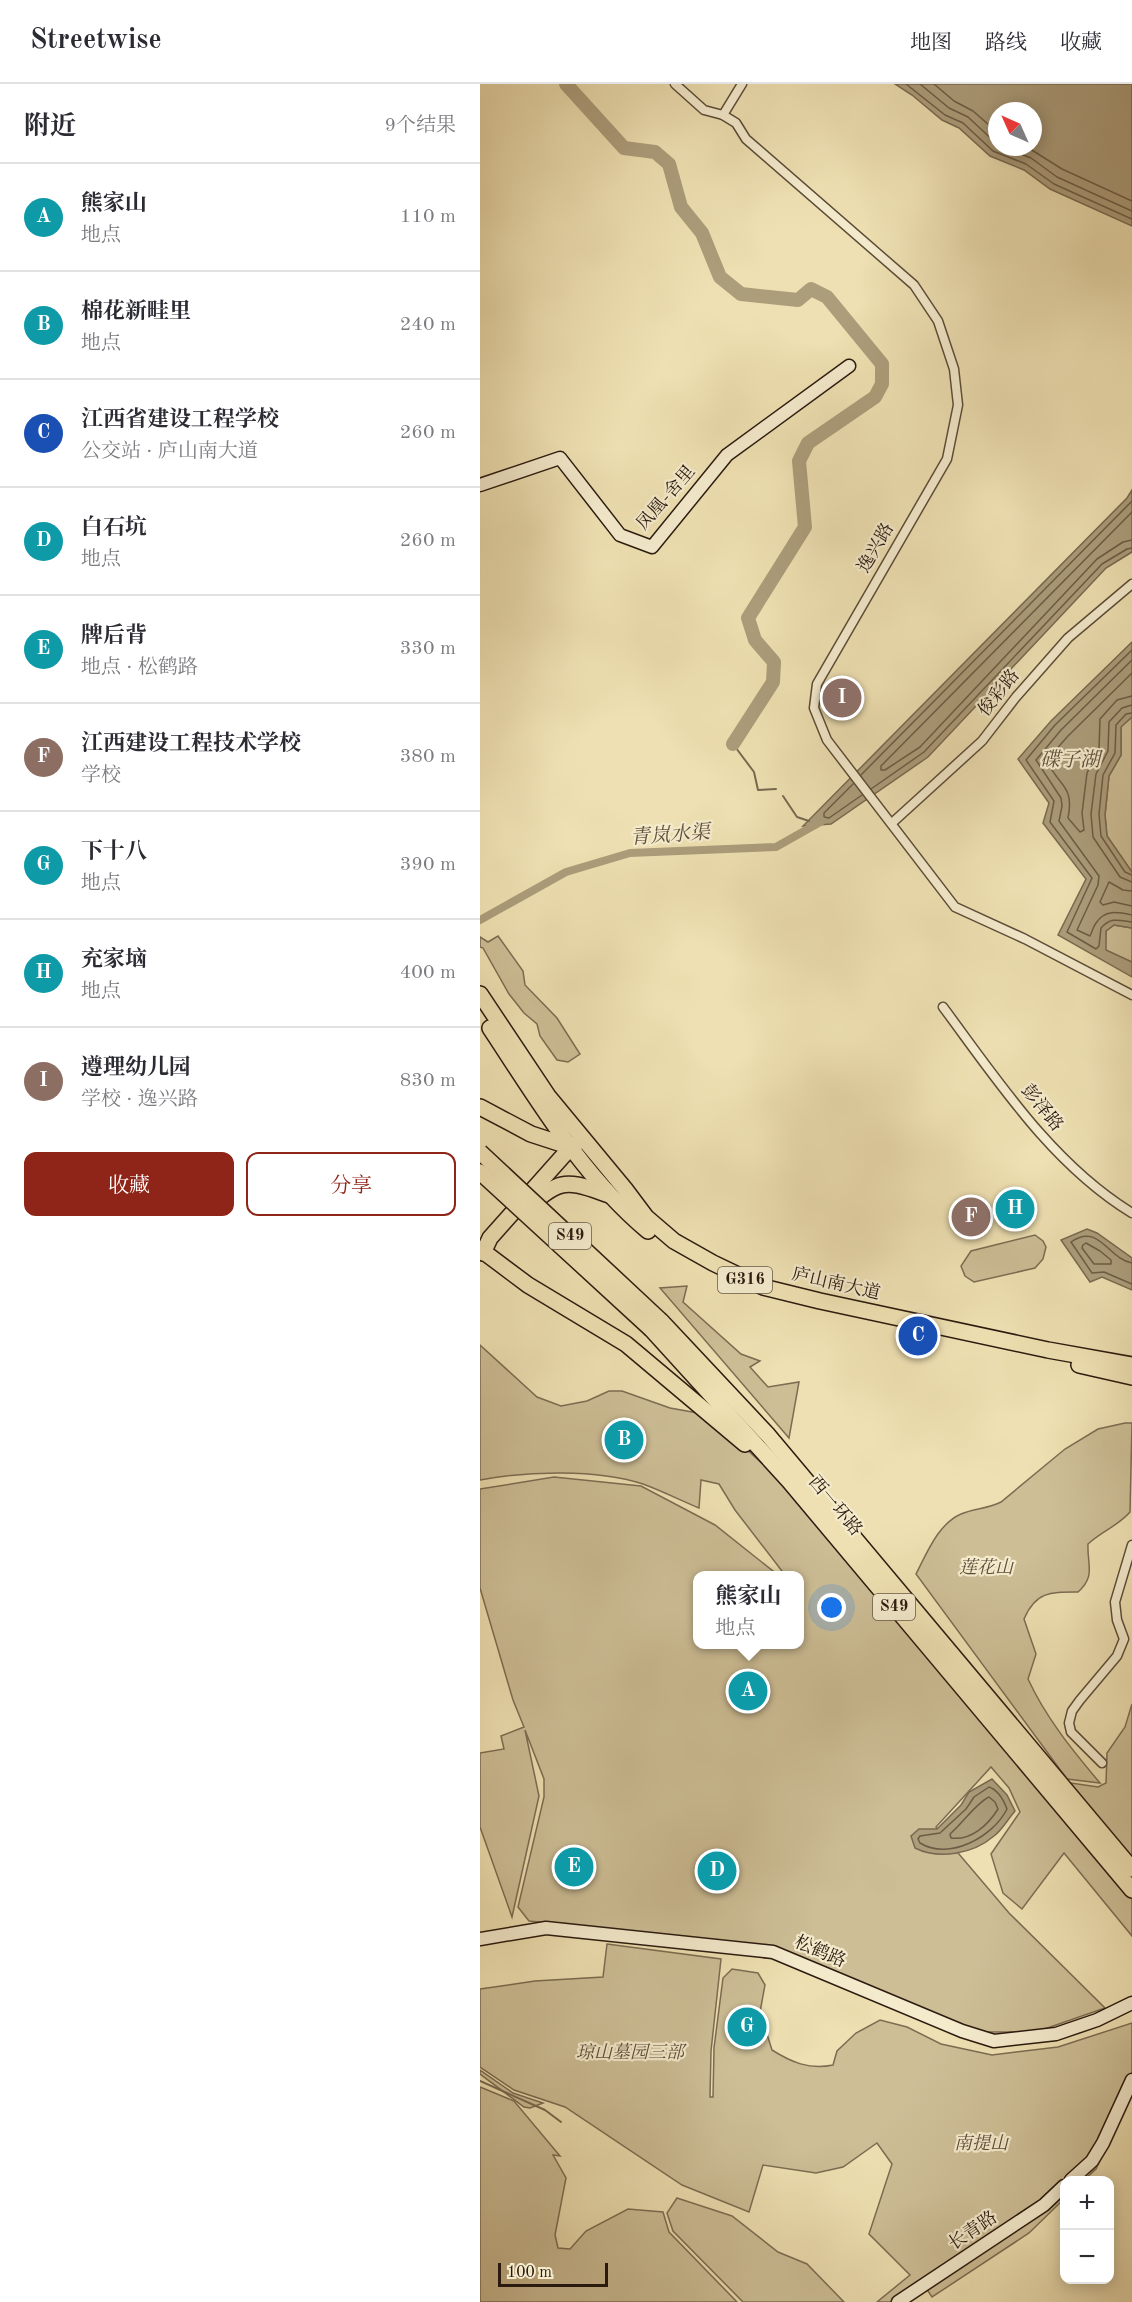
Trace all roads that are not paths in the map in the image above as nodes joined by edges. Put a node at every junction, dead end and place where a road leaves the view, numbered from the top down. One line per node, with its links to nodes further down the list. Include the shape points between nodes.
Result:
1 (675, 84): 3 (street, 逸兴路, via 704,110)
2 (742, 84): 3 (street)
3 (723, 115): 7 (street, 逸兴路, via 914,285 938,321 954,369 958,405 947,459 817,684 814,708 827,740)
4 (849, 366): 5 (street, 凤凰-舍里, via 727,455 652,547 620,535 560,458)
5 (480, 485)
6 (1132, 584): 7 (street, 俊彩路, via 1068,638 982,741)
7 (892, 823): 9 (street, 逸兴路, via 955,907)
8 (480, 993): 13 (highway, 庐山南大道 / G316)
9 (1132, 995)
10 (944, 1007): 18 (street, 彭泽路, via 1032,1124 1067,1163)
11 (480, 1012): 13 (highway, 庐山南大道 / G316)
12 (480, 1107): 13 (highway, via 531,1134)
13 (577, 1147): 16 (highway, 庐山南大道 / G316); 17 (highway); 19 (highway, via 490,1238); 21 (highway, 庐山南大道 / G316, via 593,1152 646,1217 674,1241 763,1287)
14 (480, 1152): 20 (highway, 西一环路 / S49, bridge)
15 (480, 1172): 20 (highway, 西一环路 / S49, bridge)
16 (614, 1197): 17 (highway, via 568,1184 557,1185); 22 (highway, 庐山南大道 / G316, via 658,1239 757,1293)
17 (535, 1201): 19 (highway, via 495,1244)
18 (1132, 1213)
19 (481, 1253): 23 (highway, via 626,1344)
20 (656, 1325): 23 (highway, 西一环路 / S49); 26 (highway, 西一环路 / S49, via 768,1435)
21 (1132, 1365)
22 (1132, 1377)
23 (789, 1481): 27 (highway, 西一环路 / S49)
24 (1132, 1545): 25 (street, via 1115,1602 1124,1639 1117,1656 1072,1711 1069,1723 1071,1732)
25 (1102, 1763)
26 (1132, 1869)
27 (1132, 1890)
28 (480, 1939): 29 (street, 松鹤路, via 546,1928 773,1952 994,2041 1056,2034)
29 (1132, 2003)
30 (1132, 2080): 31 (street, via 1103,2143)
31 (1076, 2176)
32 (1060, 2191): 33 (street, 长青路)
33 (898, 2302)

